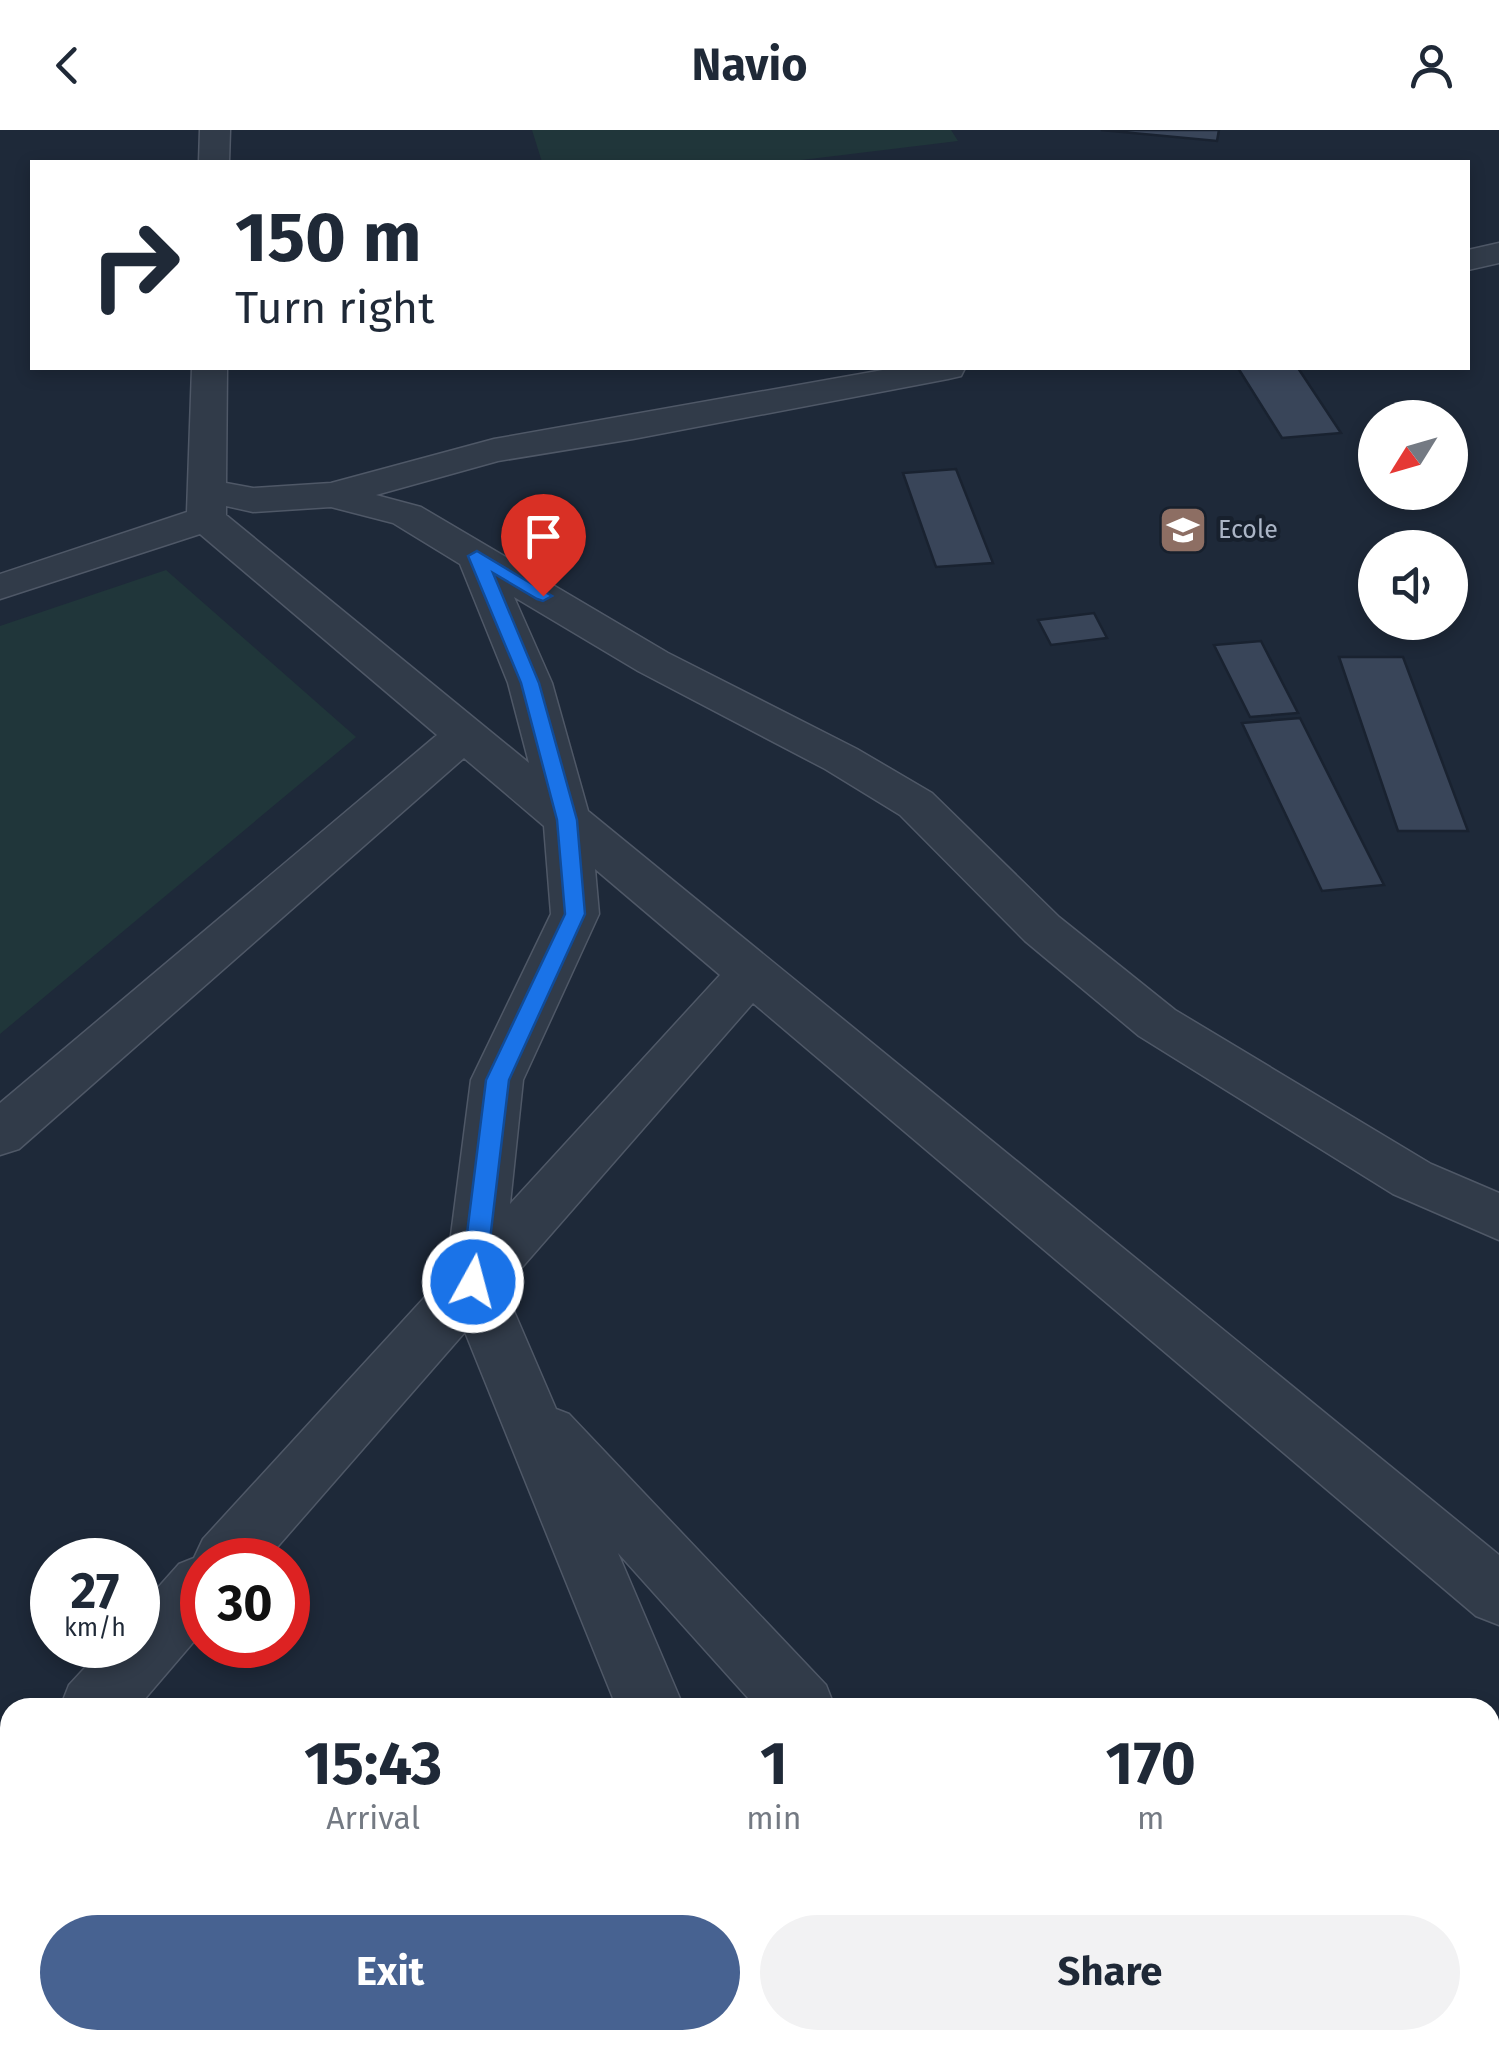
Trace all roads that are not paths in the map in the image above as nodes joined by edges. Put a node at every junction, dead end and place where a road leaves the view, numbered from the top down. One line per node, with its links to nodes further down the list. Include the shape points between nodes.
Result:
1 (215, 130): 2 (street)
2 (214, 160)
3 (1499, 253): 4 (street)
4 (1470, 260)
5 (209, 370): 8 (street)
6 (938, 370): 7 (street, via 494,450)
7 (332, 495): 8 (street); 9 (street, via 407,515)
8 (206, 504): 10 (street); 11 (street)
9 (477, 556): 12 (street, via 530,683); 15 (street, via 653,662 916,804 1042,929 1157,1023 1412,1179)
10 (0, 587)
11 (465, 734): 12 (street); 14 (street)
12 (567, 820): 13 (street); 16 (street, via 575,914 497,1080)
13 (752, 972): 16 (street); 19 (street)
14 (5, 1124)
15 (1499, 1218)
16 (458, 1300): 17 (street); 18 (street)
17 (521, 1403): 22 (street); 23 (street)
18 (245, 1538)
19 (1499, 1595)
20 (180, 1610): 21 (street)
21 (102, 1698)
22 (647, 1698)
23 (793, 1698)

